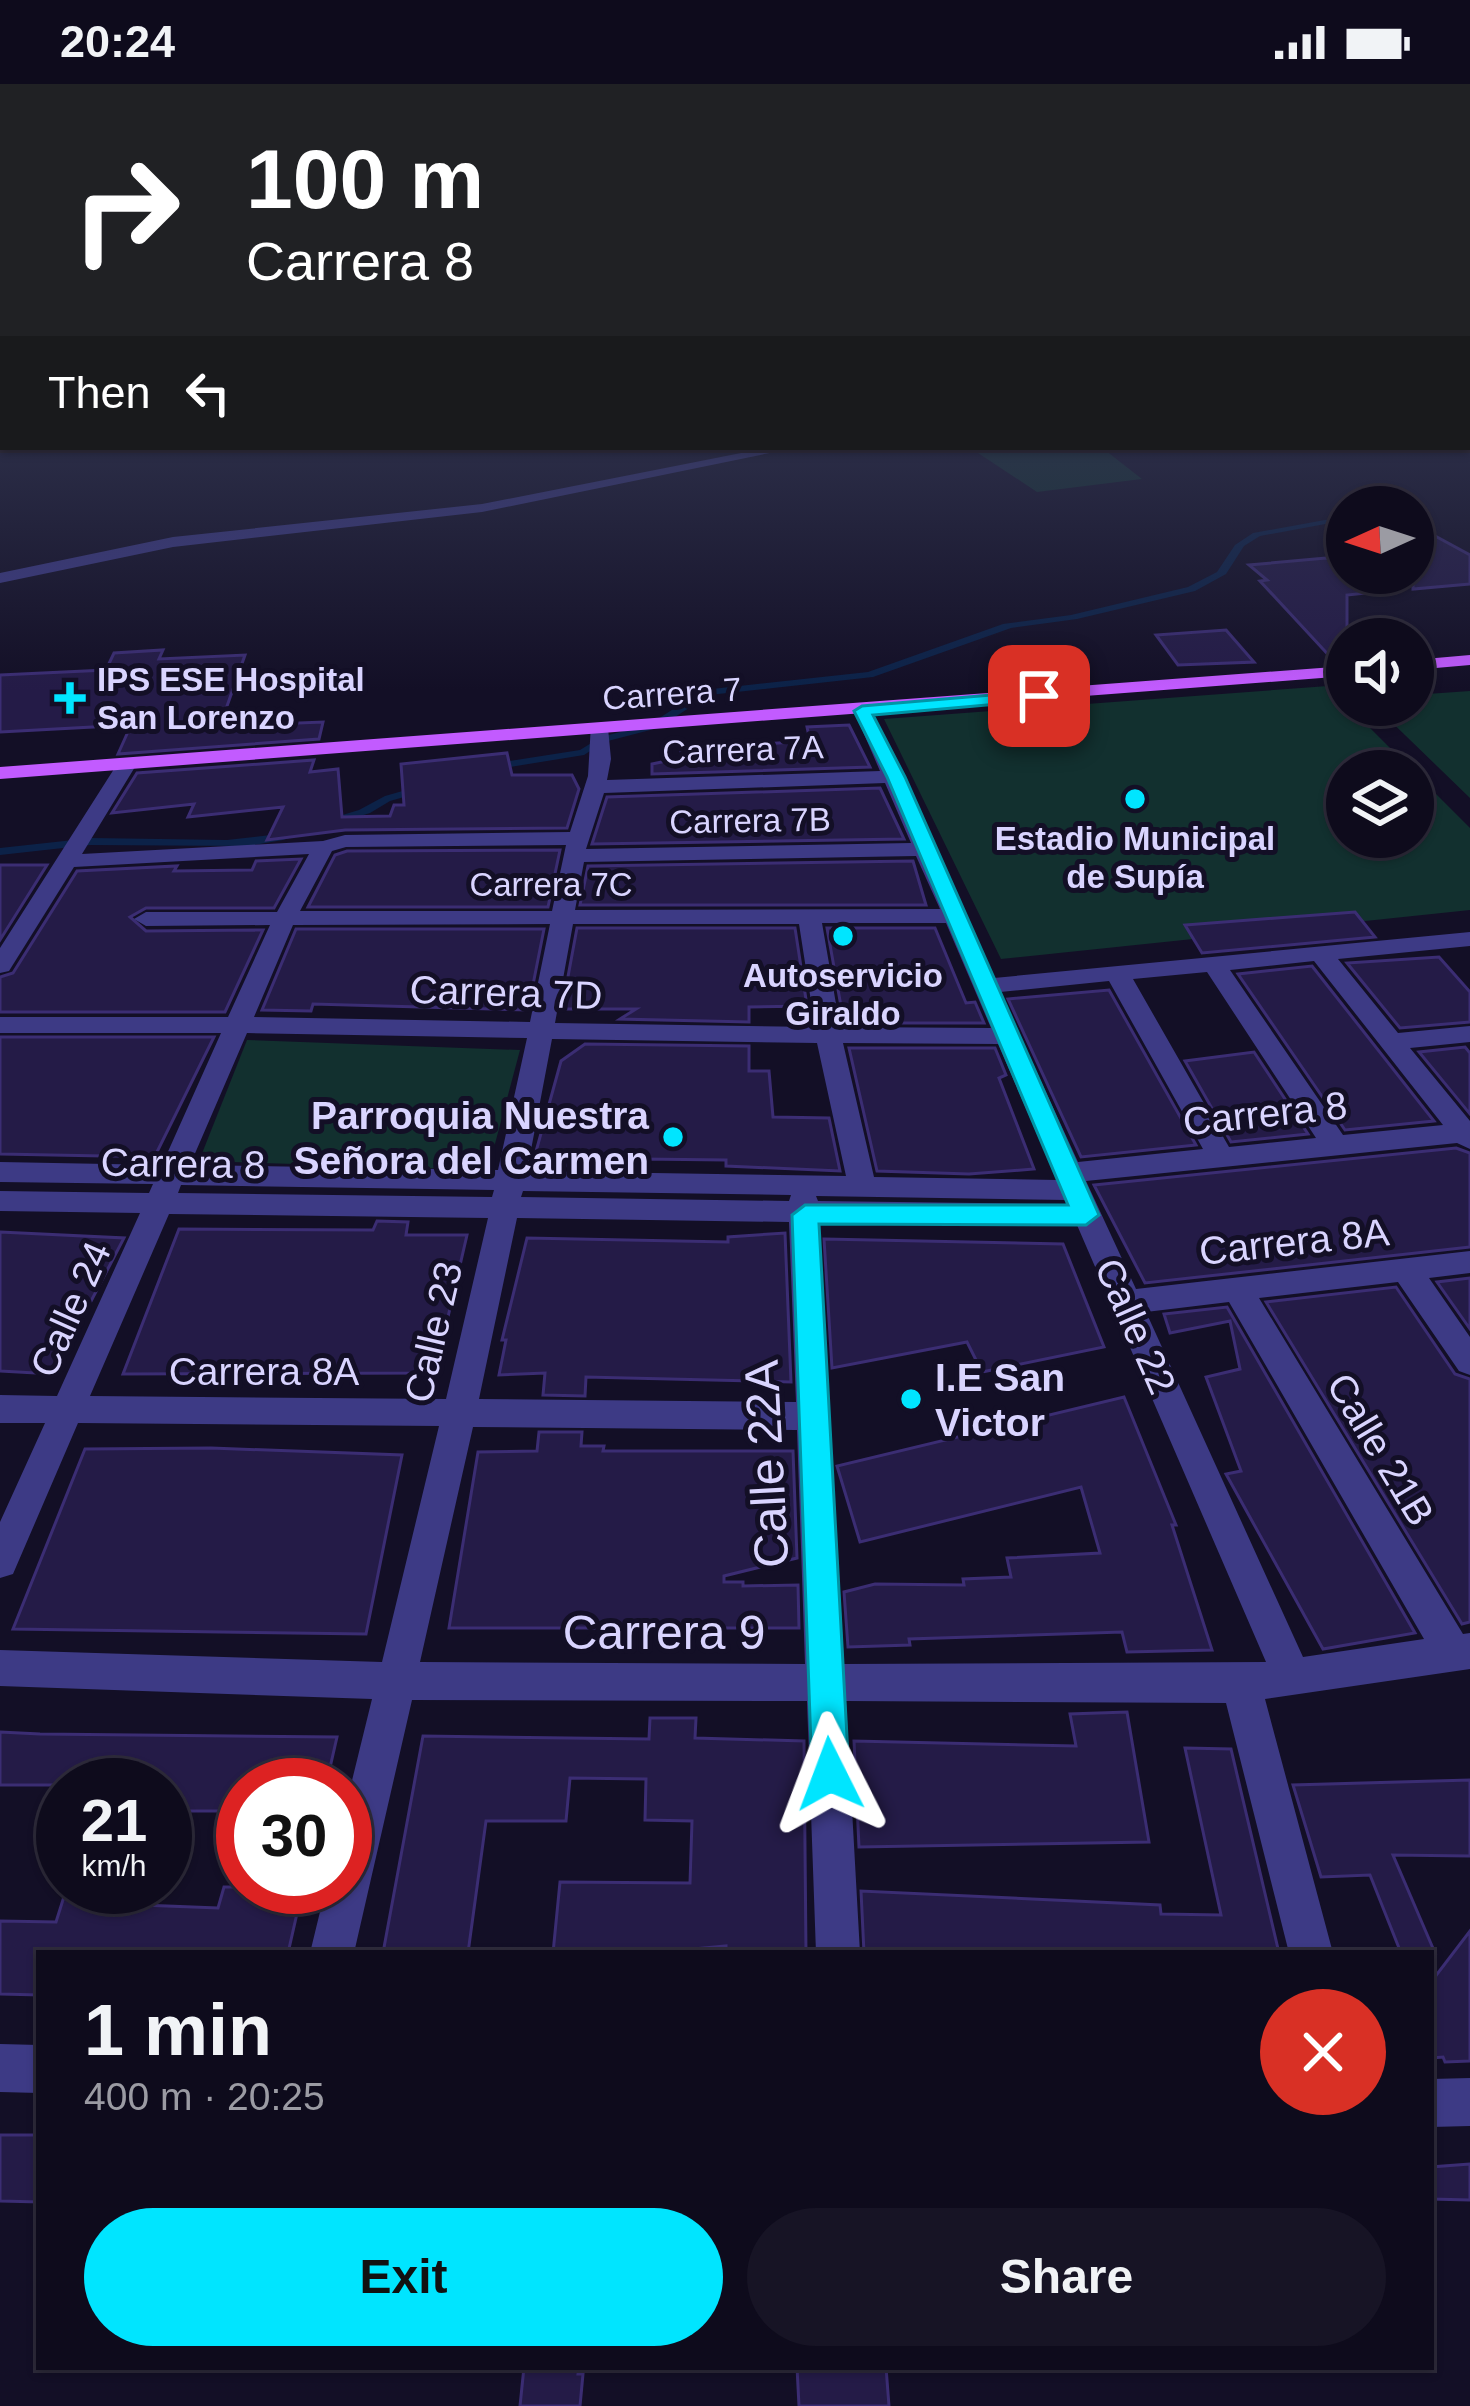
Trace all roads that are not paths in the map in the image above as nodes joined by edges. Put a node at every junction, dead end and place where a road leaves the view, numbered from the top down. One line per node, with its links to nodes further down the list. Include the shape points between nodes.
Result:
1 (658, 473): 2 (street, via 482,508 173,542)
2 (0, 578)
3 (1470, 660): 4 (main road)
4 (1434, 663)
5 (1326, 672): 6 (main road, Carrera 7)
6 (862, 711): 7 (main road, Carrera 7, via 634,724); 10 (street, Calle 22)
7 (598, 751): 8 (main road, Carrera 7); 10 (street, Carrera 7A); 12 (street, Calle 23)
8 (128, 762): 9 (main road, Carrera 7); 13 (street)
9 (0, 772)
10 (896, 777): 14 (street, Calle 22)
11 (335, 844): 12 (street, Carrera 7B); 13 (street, Carrera 7B); 17 (street, Calle 24)
12 (575, 847): 14 (street, Carrera 7B); 18 (street, Calle 23)
13 (76, 848): 23 (street)
14 (927, 849): 16 (street, Calle 22)
15 (809, 915): 16 (street, Carrera 7C); 18 (street, Carrera 7C); 31 (street)
16 (956, 916): 25 (street, Calle 22)
17 (285, 918): 18 (street, Carrera 7C); 19 (street, Carrera 7C); 26 (street, Calle 24)
18 (563, 918): 28 (street, Calle 23)
19 (146, 919)
20 (1470, 939): 21 (street)
21 (1321, 954): 22 (street); 32 (street)
22 (1215, 965): 24 (street); 34 (street)
23 (0, 966)
24 (1118, 975): 25 (street); 35 (street)
25 (986, 986): 30 (street, Calle 22)
26 (239, 1022): 27 (street, Carrera 7D); 28 (street, Carrera 7D); 37 (street, Calle 24)
27 (0, 1025)
28 (541, 1033): 31 (street, Carrera 7D); 40 (street, Calle 23)
29 (1470, 1034): 32 (street)
30 (1010, 1036): 31 (street, Carrera 7D); 39 (street, Calle 22)
31 (829, 1037): 38 (street)
32 (1393, 1042): 33 (street)
33 (1468, 1135): 34 (street, Carrera 8)
34 (1334, 1144): 35 (street, Carrera 8)
35 (1221, 1156): 39 (street, Carrera 8)
36 (0, 1172): 37 (street, Carrera 8)
37 (174, 1172): 40 (street, Carrera 8); 41 (street, Calle 24)
38 (862, 1186): 39 (street, Carrera 8); 43 (street, Carrera 8)
39 (1076, 1192): 43 (street, Carrera 8); 47 (street, Calle 22)
40 (507, 1193): 41 (street, Carrera 8); 43 (street, Carrera 8); 51 (street, Calle 23)
41 (161, 1200): 42 (street, Carrera 8); 50 (street, Calle 24)
42 (0, 1201)
43 (804, 1201): 52 (street, Calle 22A)
44 (1470, 1262): 45 (street, Carrera 8A)
45 (1407, 1271): 46 (street, Carrera 8A); 48 (street)
46 (1238, 1288): 47 (street, Carrera 8A); 54 (street, Calle 21B)
47 (1126, 1302): 56 (street, Calle 22)
48 (1470, 1362)
49 (0, 1409): 50 (street, Carrera 8A)
50 (68, 1411): 51 (street, Carrera 8A); 53 (street, Calle 24)
51 (458, 1414): 52 (street, Carrera 8A); 57 (street, Calle 23)
52 (815, 1416): 58 (street, Calle 22A)
53 (0, 1562)
54 (1461, 1652): 56 (street, Carrera 9)
55 (0, 1668): 57 (street, Carrera 9)
56 (1293, 1678): 59 (street, Carrera 9)
57 (395, 1682): 58 (street, Carrera 9); 60 (street, Calle 23)
58 (826, 1684): 59 (street, Carrera 9); 61 (street, Calle 22A)
59 (1241, 1684): 62 (street)
60 (333, 1950)
61 (838, 1950)
62 (1310, 1950)
63 (0, 2068): 64 (street)
64 (36, 2069)
65 (1470, 2102): 66 (street)
66 (1434, 2103)

